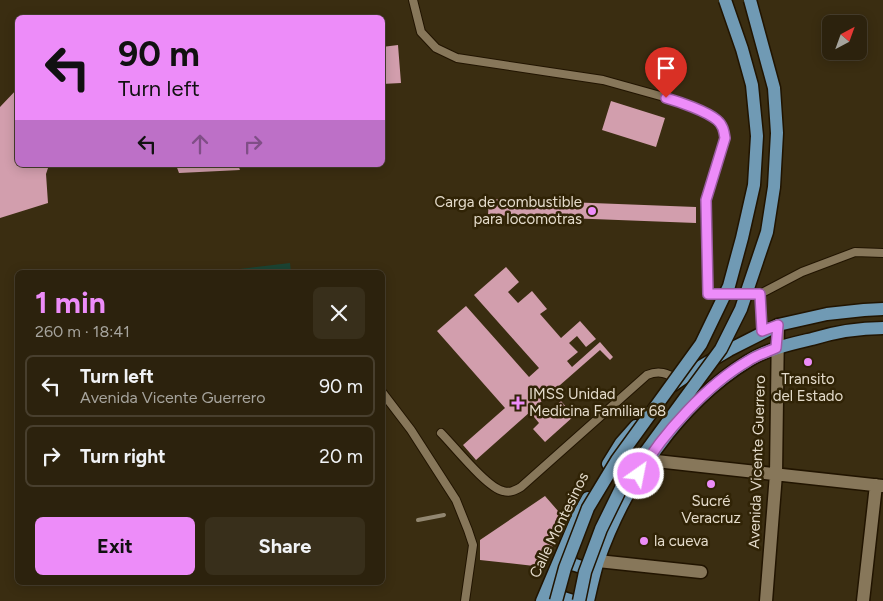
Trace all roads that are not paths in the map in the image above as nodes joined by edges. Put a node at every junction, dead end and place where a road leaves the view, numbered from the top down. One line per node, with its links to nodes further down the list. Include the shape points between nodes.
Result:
1 (413, 0): 5 (lane, via 421,32 436,48 457,58 603,80 682,102 717,120 724,129 725,138 706,200 708,294)
2 (725, 0): 23 (main road, bridge, via 752,85 756,136 754,185 729,286 701,344 617,460 588,508)
3 (750, 0): 25 (main road, bridge, via 774,88 774,178 767,232 741,309 721,349 621,488 585,572)
4 (883, 253): 5 (lane, via 855,252 802,272)
5 (760, 294): 9 (lane)
6 (883, 309): 7 (main road, Calle Montesinos, via 827,314)
7 (778, 325): 9 (main road, Calle Montesinos); 10 (street, Avenida Vicente Guerrero)
8 (883, 328): 10 (main road, via 830,334)
9 (762, 331): 11 (main road, Calle Montesinos)
10 (776, 348): 14 (main road, via 749,360 715,385 683,416); 15 (street, Avenida Vicente Guerrero)
11 (678, 381): 13 (lane, via 669,374 656,371 647,375 521,487 511,492 490,485); 17 (main road, Calle Montesinos, via 621,443 578,516)
12 (385, 396): 20 (lane, via 456,500 468,530 473,545)
13 (441, 433)
14 (647, 460): 15 (street); 18 (main road)
15 (776, 474): 16 (street); 27 (street, Avenida Vicente Guerrero)
16 (880, 486): 28 (street)
17 (565, 546): 18 (main road, via 572,564 585,568); 21 (main road, Calle Montesinos)
18 (598, 561): 19 (street); 26 (main road)
19 (701, 572)
20 (465, 601)
21 (542, 601)
22 (552, 601): 24 (main road, via 557,596)
23 (556, 601)
24 (573, 601)
25 (579, 601)
26 (588, 601)
27 (766, 601)
28 (863, 601)

